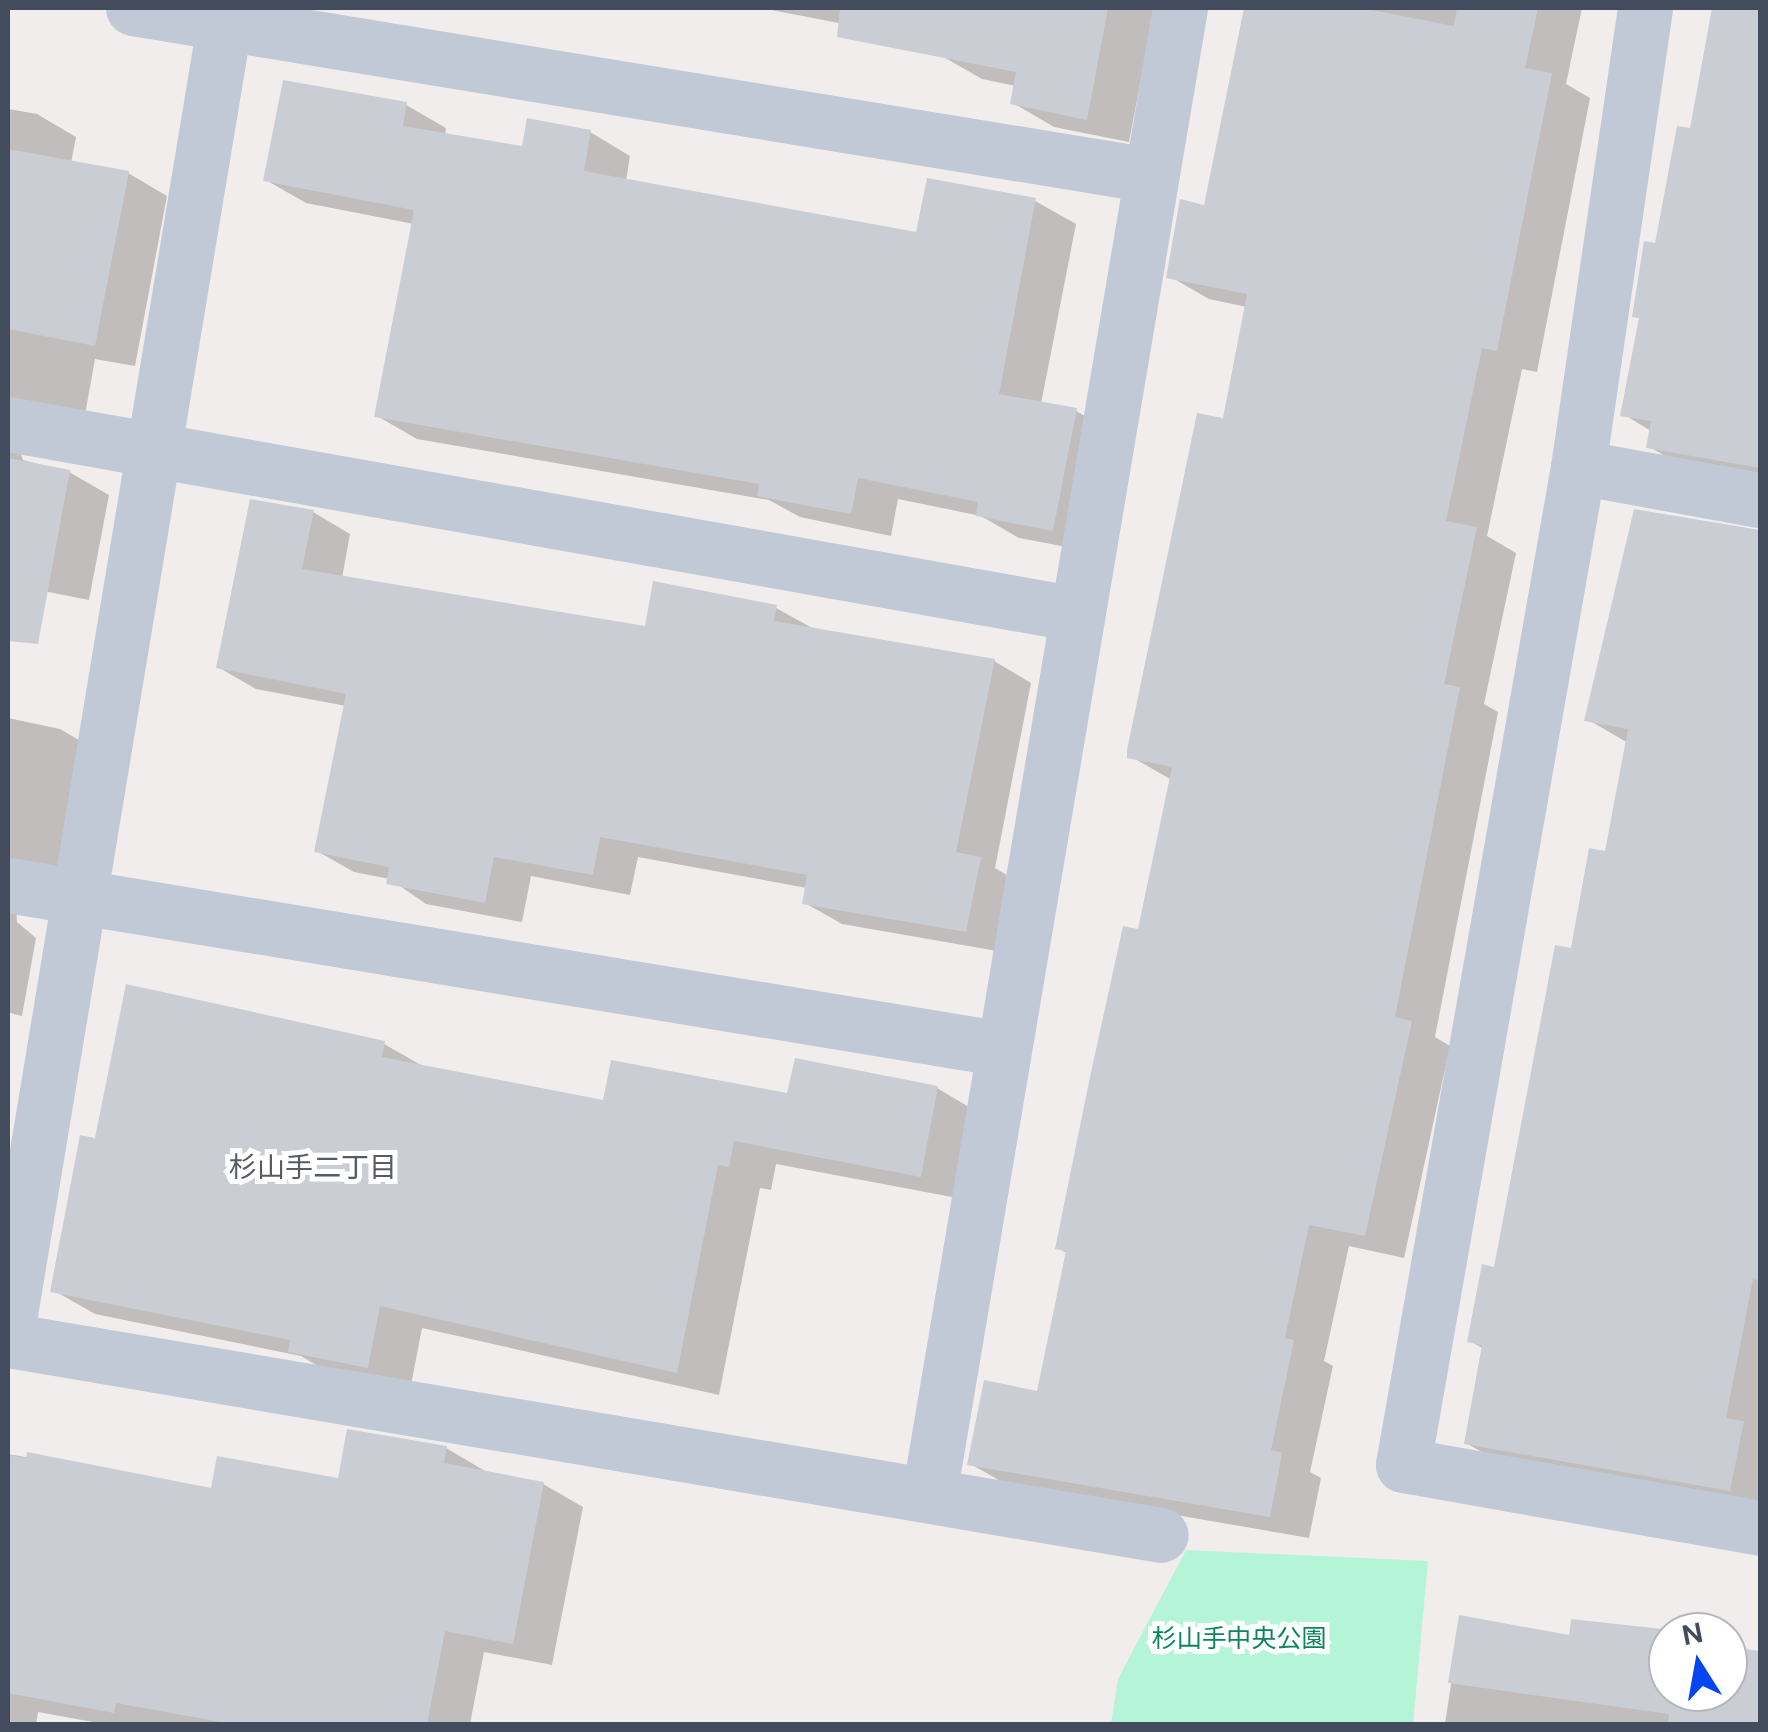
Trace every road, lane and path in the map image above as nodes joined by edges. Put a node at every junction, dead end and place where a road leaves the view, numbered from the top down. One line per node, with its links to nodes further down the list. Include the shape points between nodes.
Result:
1 (133, 8): 4 (street)
2 (1180, 8): 5 (street)
3 (1646, 8): 8 (street)
4 (225, 15): 5 (street); 7 (street)
5 (1150, 175): 10 (street)
6 (8, 424): 7 (street)
7 (153, 450): 10 (street); 12 (street)
8 (1578, 467): 9 (street); 17 (street, via 1403,1465)
9 (1760, 500)
10 (1077, 614): 13 (street)
11 (8, 885): 12 (street)
12 (79, 896): 13 (street); 14 (street)
13 (1003, 1049): 16 (street)
14 (8, 1326)
15 (8, 1340): 16 (street)
16 (928, 1495): 18 (street)
17 (1760, 1528)
18 (1161, 1535)

